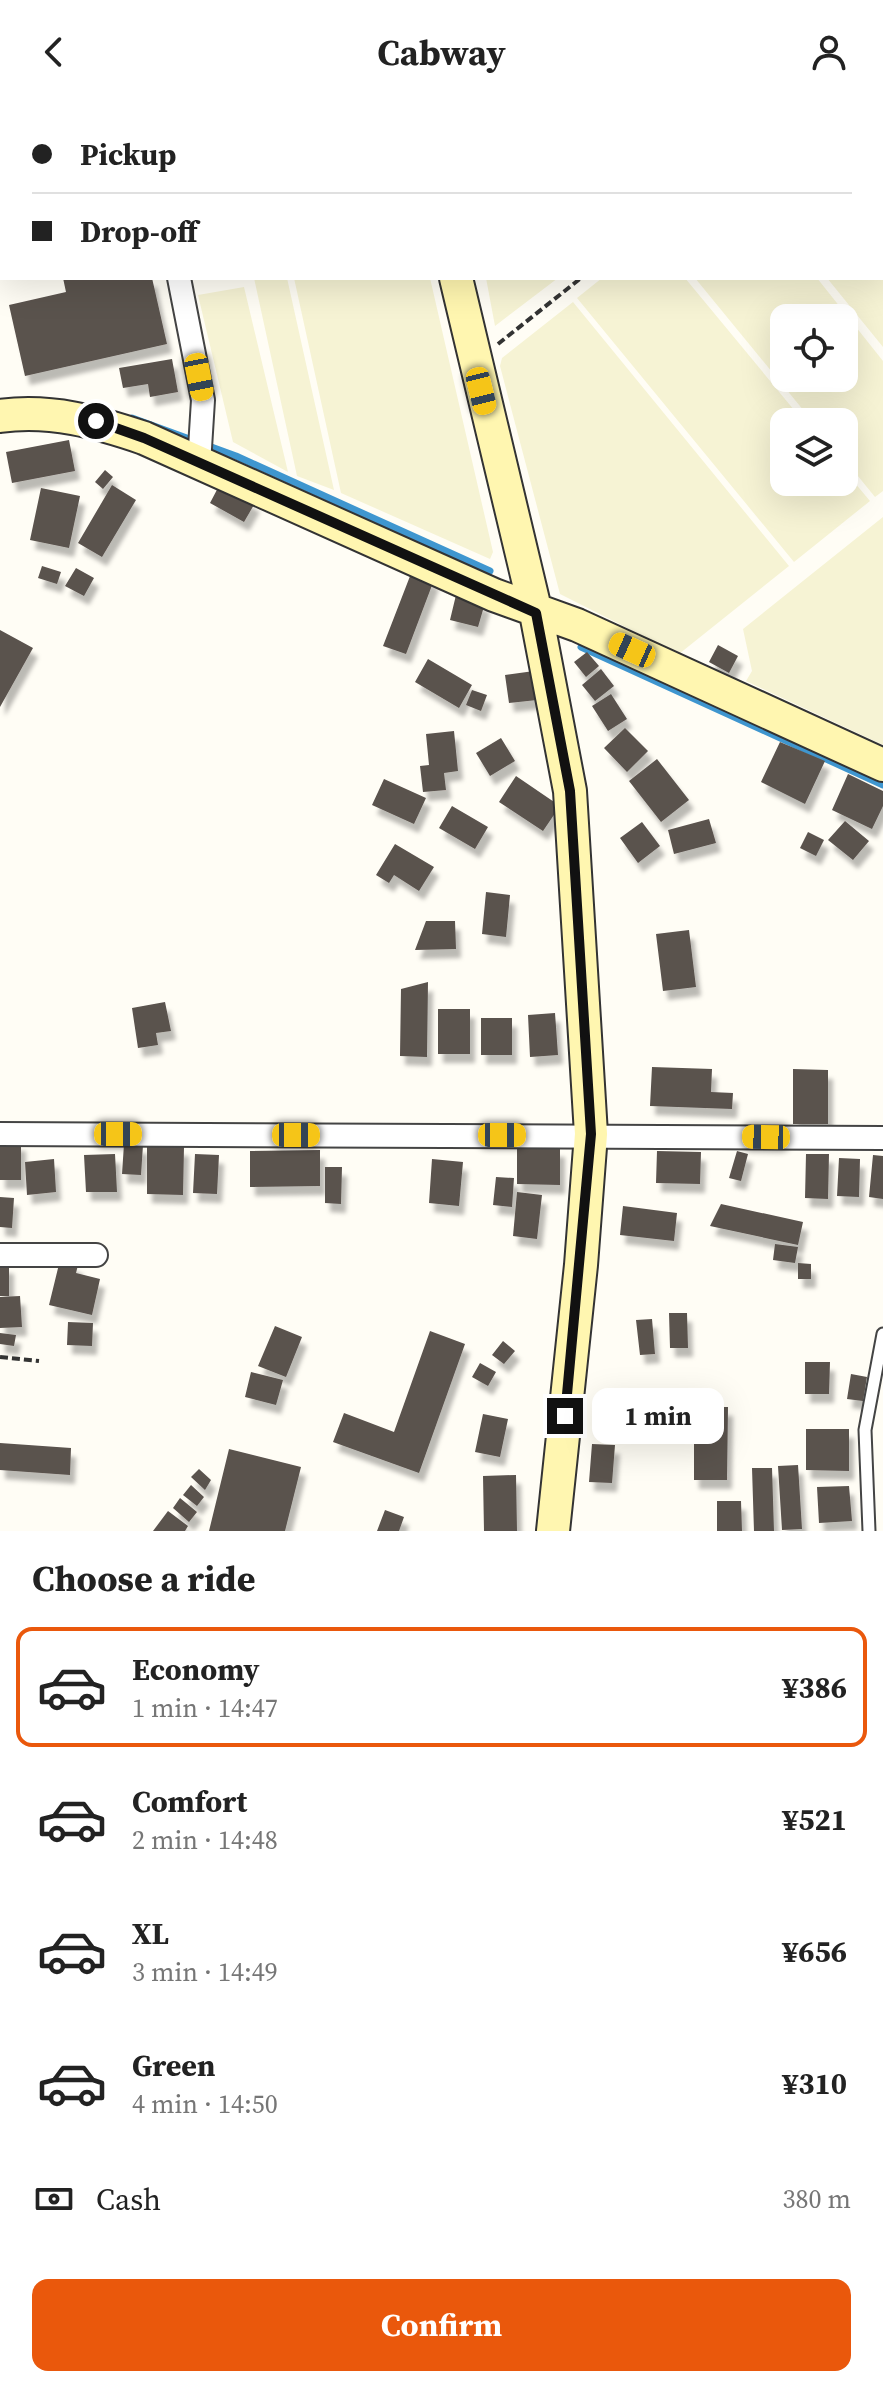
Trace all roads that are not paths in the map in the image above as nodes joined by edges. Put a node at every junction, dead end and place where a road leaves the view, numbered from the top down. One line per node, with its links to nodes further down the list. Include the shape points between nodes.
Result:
1 (179, 280): 4 (street, via 203,400)
2 (456, 280): 5 (street)
3 (0, 416): 4 (street, via 49,414 96,421)
4 (199, 461): 5 (street)
5 (536, 613): 6 (street, via 577,625); 8 (street, via 570,791)
6 (883, 765)
7 (0, 1134): 8 (street)
8 (591, 1134): 9 (street); 13 (street)
9 (883, 1138)
10 (0, 1255): 11 (street)
11 (96, 1255)
12 (883, 1334): 14 (lane, via 865,1430)
13 (553, 1531)
14 (869, 1531)

